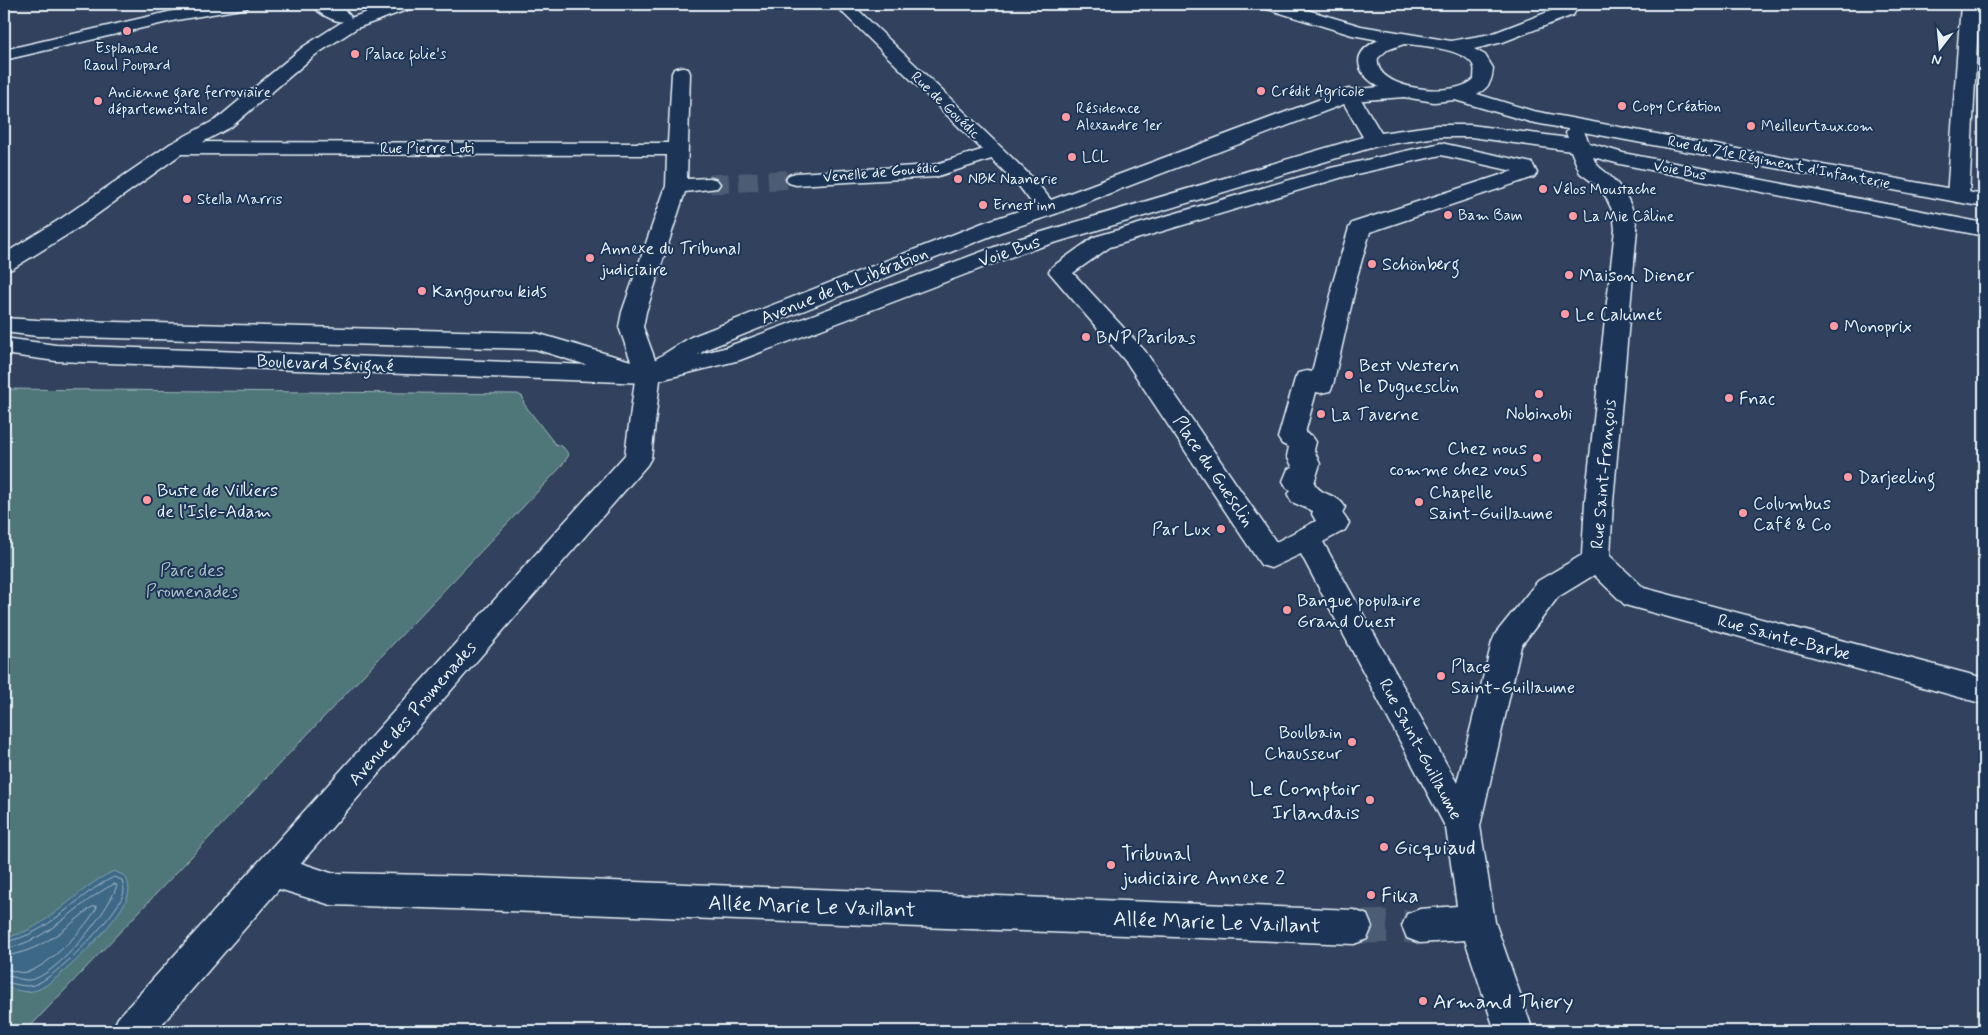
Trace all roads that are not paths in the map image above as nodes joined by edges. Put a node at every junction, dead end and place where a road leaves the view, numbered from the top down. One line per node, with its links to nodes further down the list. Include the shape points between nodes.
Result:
1 (241, 4): 14 (street)
2 (320, 4): 9 (street)
3 (380, 4): 9 (street)
4 (406, 4): 25 (street, via 351,24 309,50 224,123)
5 (842, 4): 27 (street, Rue de Gouédic)
6 (1270, 4): 10 (street)
7 (1572, 4): 13 (street, via 1567,11)
8 (1970, 4): 31 (street)
9 (342, 17): 18 (street, via 308,33)
10 (1358, 31): 11 (street); 12 (street)
11 (1404, 40): 12 (street); 13 (street, via 1428,40)
12 (1374, 49): 15 (street, via 1369,55)
13 (1477, 49): 17 (street)
14 (4, 55)
15 (1371, 70): 19 (street, via 1385,82); 20 (street)
16 (681, 73): 26 (street)
17 (1483, 78): 21 (street, via 1479,85); 23 (street)
18 (247, 80)
19 (1406, 91): 20 (street); 21 (street, via 1440,96)
20 (1349, 94): 24 (street); 33 (street)
21 (1456, 94): 23 (street, via 1530,116)
22 (201, 116): 25 (street)
23 (1576, 135): 24 (street, Voie Bus, via 1437,131); 31 (street, Rue du 71e Régiment d'Infanterie); 35 (street, Voie Bus, via 1620,158); 44 (street, Rue Saint-François, via 1587,169 1616,195 1624,212 1626,229)
24 (1375, 140): 36 (street, Voie Bus)
25 (177, 148): 26 (street, Rue Pierre Loti); 34 (street)
26 (678, 149): 30 (street)
27 (994, 152): 28 (street, Venelle de Gouédic, via 935,171); 33 (street, Rue de Gouédic, via 1026,182)
28 (796, 179)
29 (710, 184): 30 (street)
30 (676, 186): 42 (street, via 631,327)
31 (1958, 196): 32 (street, Rue du 71e Régiment d'Infanterie)
32 (1984, 201)
33 (1047, 209): 36 (street, Rue de Gouédic); 42 (street, Avenue de la Libération, via 699,342)
34 (70, 223): 37 (street); 39 (street)
35 (1984, 229)
36 (1064, 232): 38 (street, Rue de Gouédic); 42 (street, Voie Bus, via 731,354)
37 (4, 245)
38 (1082, 256): 43 (street, Place du Guesclin, via 1060,272 1136,357 1272,557); 43 (street, Place du Guesclin, via 1102,242 1338,172 1441,149 1525,167 1527,173 1360,228 1342,289 1321,385 1307,379 1291,438 1303,442 1300,456 1305,457 1303,463 1306,464 1303,478 1297,476 1296,481 1305,491 1302,495 1331,507 1326,514 1335,523)
39 (4, 264)
40 (4, 325): 42 (street, via 536,341)
41 (4, 346): 42 (street, Boulevard Sévigné, via 56,353)
42 (648, 375): 47 (street, Avenue des Promenades, via 638,458)
43 (1307, 538): 46 (street, Rue Saint-Guillaume)
44 (1596, 560): 45 (street, Rue Sainte-Barbe, via 1635,597); 46 (street, Rue Saint-François, via 1548,588 1507,642)
45 (1984, 691)
46 (1463, 826): 48 (street, Rue Saint-Guillaume)
47 (274, 871): 50 (street, Allée Marie Le Vaillant, via 331,889); 51 (street, Avenue des Promenades)
48 (1477, 922): 49 (street); 52 (street, Rue Saint-Guillaume)
49 (1420, 926)
50 (1354, 927)
51 (131, 1031)
52 (1514, 1031)

